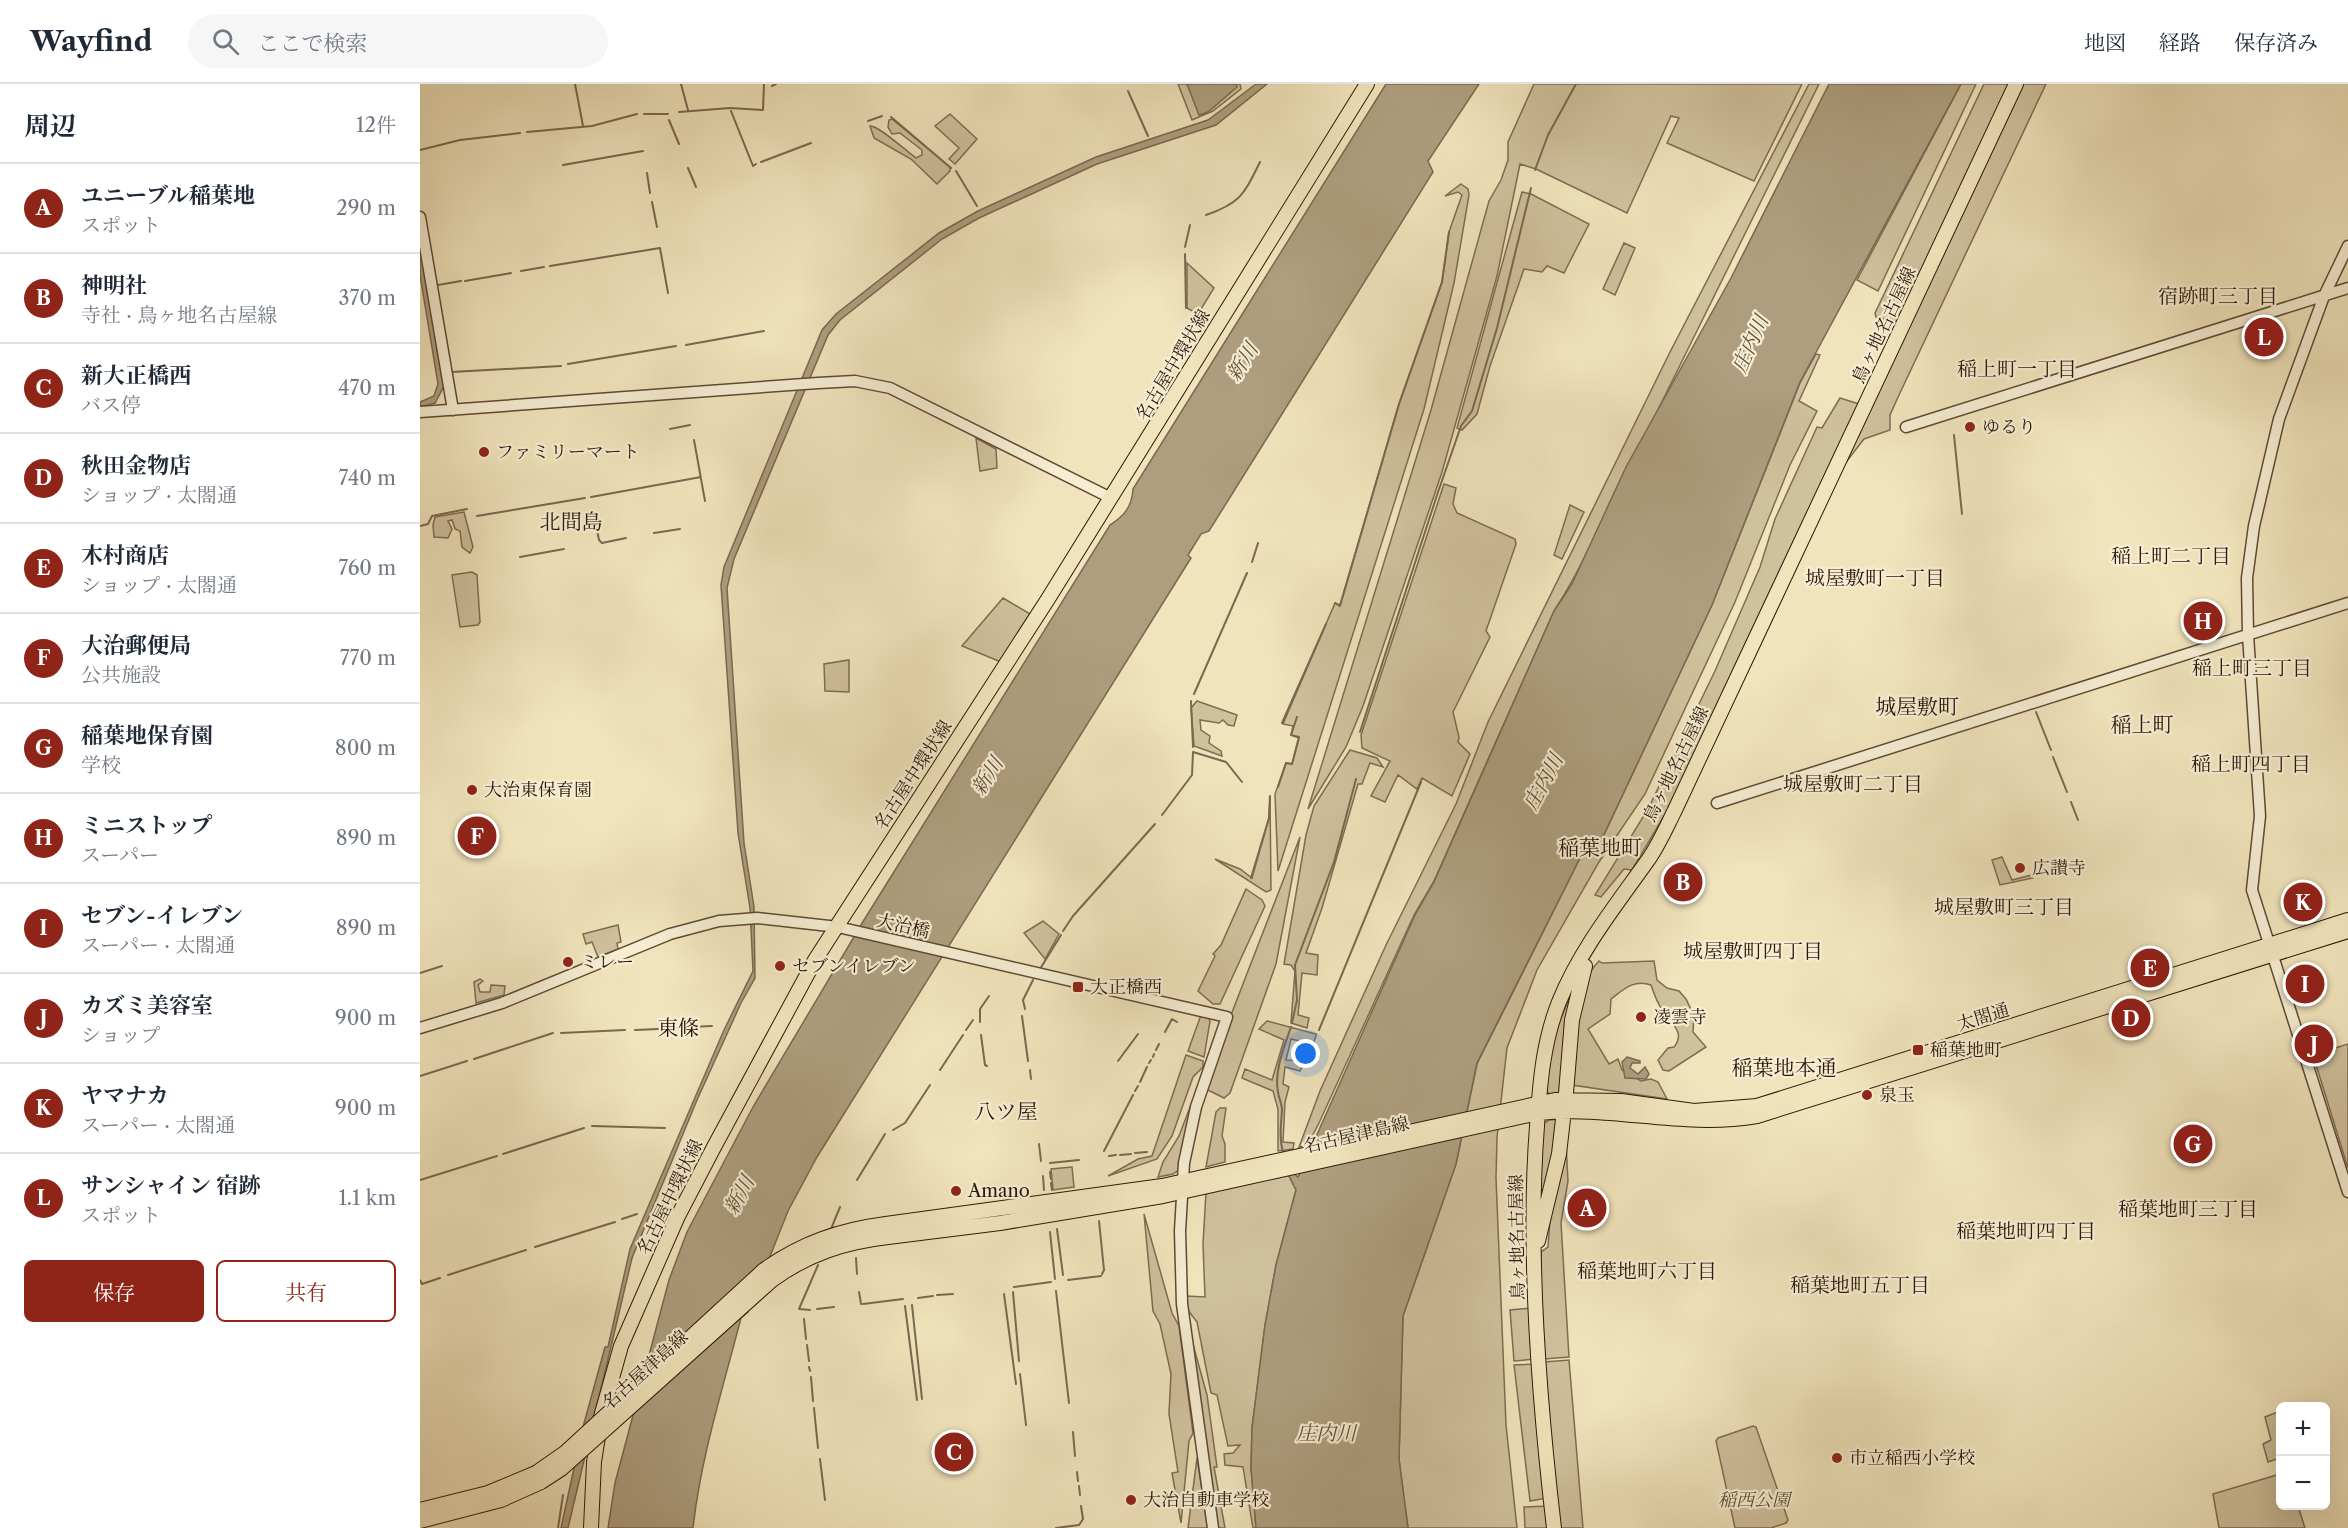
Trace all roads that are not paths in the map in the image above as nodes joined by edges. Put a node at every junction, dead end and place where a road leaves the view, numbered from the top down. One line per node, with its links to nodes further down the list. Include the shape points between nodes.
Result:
1 (1367, 84): 10 (main road, 名古屋中環状線)
2 (2016, 84): 17 (main road, 鳥ヶ地名古屋線, via 1674,812 1650,858)
3 (420, 217): 7 (street)
4 (2348, 246): 6 (street)
5 (2348, 288): 6 (street)
6 (2324, 296): 9 (street); 12 (street, via 2279,419 2256,516 2247,578)
7 (453, 410): 8 (street); 10 (street, via 855,381 885,386)
8 (420, 412)
9 (1906, 427)
10 (1111, 498): 15 (main road, 名古屋中環状線)
11 (2348, 603): 12 (street)
12 (2248, 635): 13 (street); 18 (street, via 2260,816 2252,890)
13 (1717, 803)
14 (2348, 920): 18 (main road, 太閤通)
15 (841, 928): 19 (street, 大治橋, via 752,918 702,925 668,934 502,1003); 24 (street, 大治橋, via 1227,1017 1196,1107); 30 (main road, 名古屋中環状線, via 815,960 714,1147 678,1216 621,1346 601,1417)
16 (2348, 931): 18 (main road, 太閤通)
17 (1594, 938): 20 (main road, via 1573,1012); 21 (main road, 鳥ヶ地名古屋線, via 1553,1018 1540,1073)
18 (2271, 950): 21 (main road, 太閤通, via 1757,1106 1694,1111 1596,1100); 25 (street)
19 (420, 1028)
20 (1566, 1093)
21 (1538, 1108): 22 (main road, 太閤通); 26 (main road, 鳥ヶ地名古屋線, via 1533,1171)
22 (1516, 1112): 24 (main road, 名古屋津島線)
23 (1563, 1119): 26 (main road)
24 (1182, 1187): 27 (main road, 名古屋津島線, bridge, via 887,1230 790,1267 561,1469); 31 (street, via 1182,1304)
25 (2348, 1192)
26 (1535, 1274): 32 (main road, 鳥ヶ地名古屋線)
27 (538, 1477): 28 (main road, 名古屋津島線); 29 (main road, 名古屋津島線, via 501,1500)
28 (420, 1510)
29 (420, 1521)
30 (591, 1528)
31 (1213, 1528)
32 (1554, 1528)

